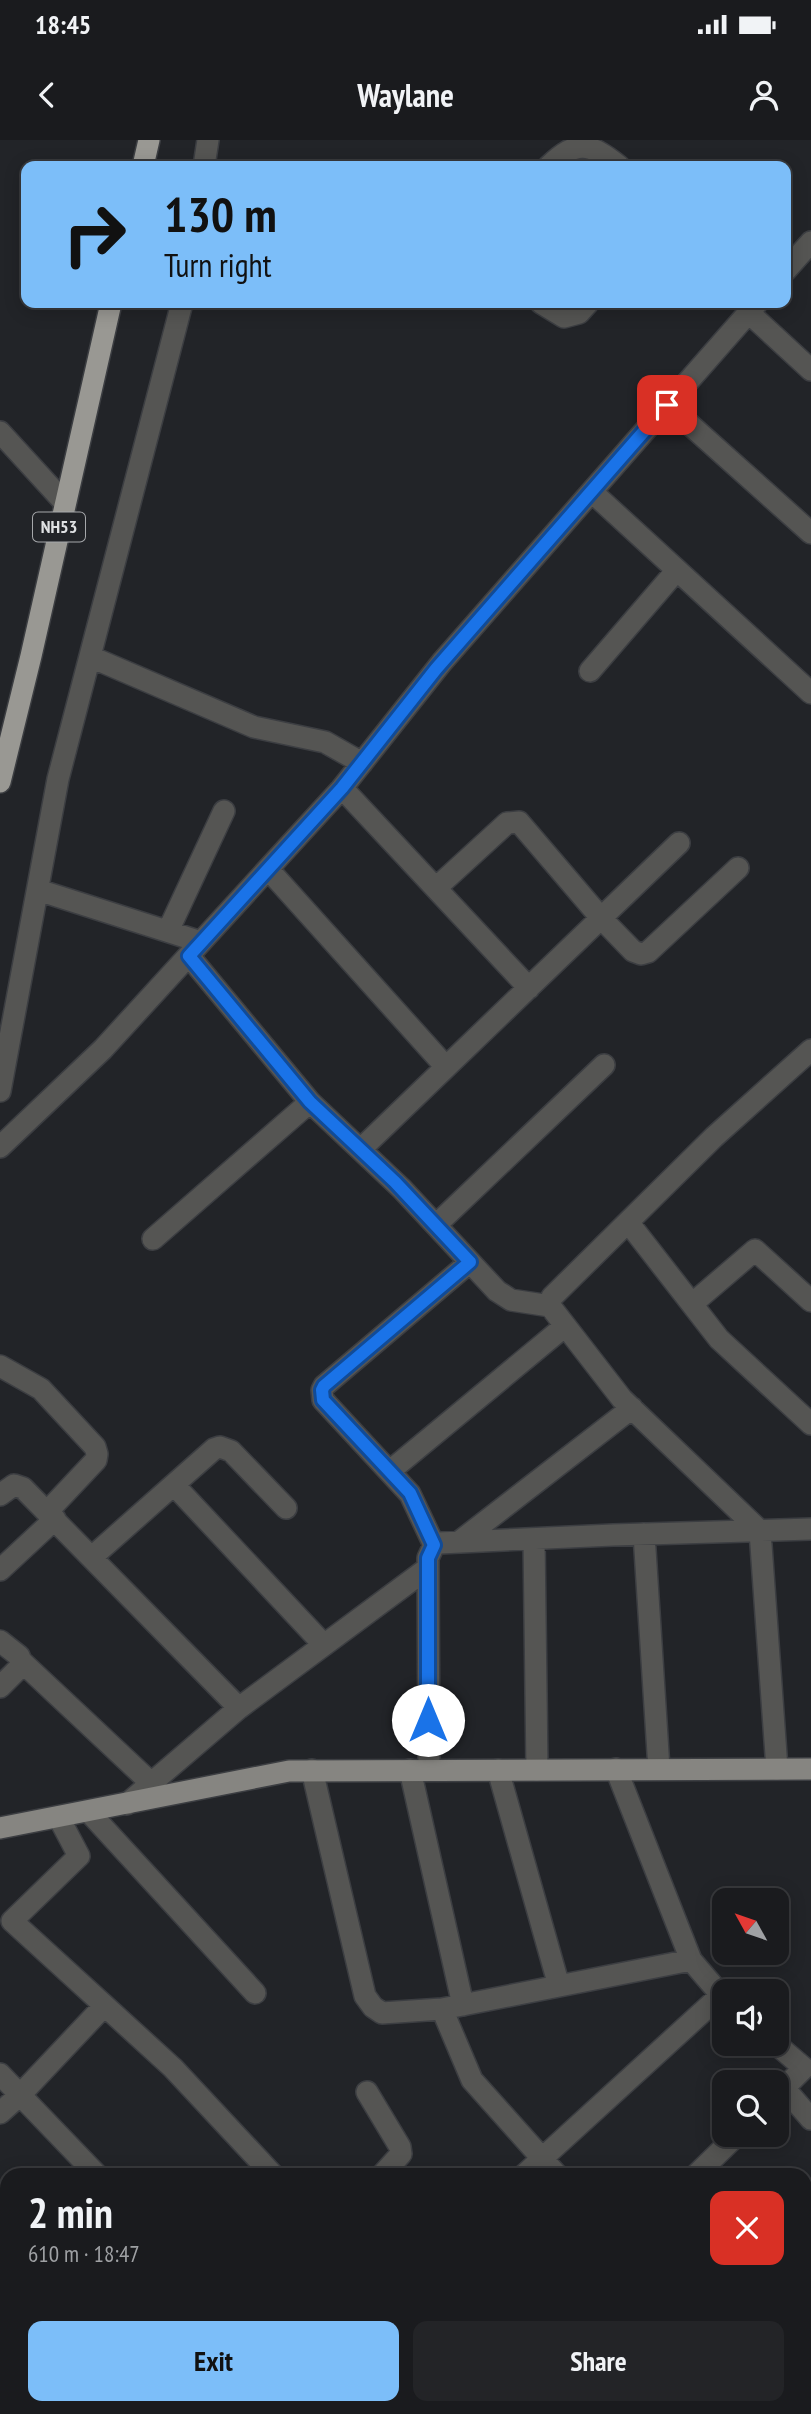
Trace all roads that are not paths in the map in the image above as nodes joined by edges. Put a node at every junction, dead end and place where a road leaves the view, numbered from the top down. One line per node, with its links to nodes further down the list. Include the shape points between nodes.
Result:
1 (149, 140): 3 (highway)
2 (208, 140): 4 (street)
3 (144, 161)
4 (205, 161)
5 (553, 161): 6 (street, via 572,145 586,144)
6 (613, 161)
7 (811, 242): 8 (street)
8 (791, 264)
9 (110, 308): 18 (highway, NH53)
10 (181, 308): 21 (street)
11 (549, 308): 12 (street, via 564,317)
12 (584, 308)
13 (753, 308): 14 (street); 15 (street)
14 (811, 370)
15 (667, 405): 17 (street); 19 (street)
16 (0, 432): 18 (street)
17 (592, 492): 20 (street); 24 (street, via 436,669)
18 (65, 503): 25 (highway, NH53)
19 (811, 533)
20 (677, 570): 22 (street); 23 (street)
21 (91, 657): 24 (street, via 254,727 325,742); 32 (street, via 58,779)
22 (590, 671)
23 (811, 693)
24 (362, 763): 26 (street)
25 (0, 782)
26 (342, 788): 30 (street); 31 (street)
27 (224, 811): 34 (street)
28 (679, 844): 33 (street)
29 (738, 868): 33 (street, via 648,952 633,951)
30 (268, 869): 35 (street); 39 (street)
31 (436, 888): 33 (street, via 513,821 524,826); 36 (street)
32 (38, 890): 34 (street); 40 (street)
33 (601, 918): 36 (street)
34 (168, 931): 35 (street)
35 (195, 949): 41 (street); 42 (street, via 103,1049)
36 (529, 988): 39 (street)
37 (811, 1050): 44 (street)
38 (604, 1065): 45 (street)
39 (446, 1068): 43 (street)
40 (0, 1091)
41 (310, 1102): 43 (street); 46 (street)
42 (0, 1147)
43 (361, 1149): 45 (street)
44 (628, 1222): 49 (street); 50 (street, via 552,1297)
45 (436, 1225): 47 (street)
46 (153, 1239)
47 (470, 1262): 50 (street, via 506,1298); 55 (street, via 322,1390 323,1400)
48 (811, 1301): 49 (street, via 755,1250)
49 (692, 1304): 54 (street, via 727,1347)
50 (550, 1306): 51 (street)
51 (565, 1326): 53 (street); 55 (street)
52 (0, 1366): 59 (street, via 41,1389 95,1447 96,1461)
53 (632, 1408): 61 (street); 64 (street)
54 (811, 1424)
55 (390, 1471): 65 (street, via 410,1493)
56 (174, 1485): 58 (street, via 220,1447 231,1451); 66 (street); 70 (street)
57 (0, 1495): 59 (street, via 18,1485)
58 (286, 1508)
59 (51, 1515): 66 (street); 68 (street)
60 (811, 1529): 61 (street)
61 (760, 1531): 62 (street); 76 (street)
62 (644, 1534): 63 (street); 75 (street)
63 (534, 1539): 64 (street); 81 (street)
64 (459, 1542): 65 (street)
65 (434, 1545): 67 (street)
66 (92, 1557): 73 (street)
67 (428, 1568): 70 (street); 79 (street)
68 (0, 1570)
69 (0, 1641): 71 (street)
70 (324, 1645): 73 (street)
71 (21, 1661): 72 (street); 82 (street)
72 (0, 1687)
73 (239, 1708): 82 (street)
74 (616, 1769): 75 (main road); 81 (main road); 87 (street)
75 (659, 1769): 76 (main road)
76 (777, 1769): 77 (main road)
77 (811, 1769)
78 (312, 1770): 79 (main road); 83 (main road); 93 (street, via 365,1996 382,2013)
79 (419, 1770): 80 (main road); 93 (street)
80 (498, 1770): 81 (main road); 89 (street)
81 (537, 1770)
82 (151, 1783): 83 (street)
83 (127, 1804): 84 (main road)
84 (89, 1812): 85 (main road); 90 (street)
85 (59, 1818): 86 (main road); 91 (street, via 79,1856 12,1921)
86 (0, 1828)
87 (691, 1960): 88 (street); 89 (street)
88 (712, 1984)
89 (559, 1986): 93 (street)
90 (255, 1993)
91 (104, 2006): 99 (street); 106 (street, via 173,2068)
92 (712, 2006): 104 (street)
93 (453, 2007): 104 (street, via 472,2080)
94 (789, 2053): 95 (street)
95 (807, 2065): 97 (street)
96 (0, 2074): 99 (street)
97 (789, 2083)
98 (367, 2092): 107 (street, via 400,2147 401,2154)
99 (20, 2095): 101 (street); 105 (street)
100 (789, 2100): 102 (street)
101 (0, 2113)
102 (811, 2119)
103 (725, 2147): 110 (street)
104 (542, 2160): 108 (street); 109 (street)
105 (90, 2168)
106 (266, 2168)
107 (390, 2168)
108 (532, 2168)
109 (550, 2168)
110 (703, 2168)

